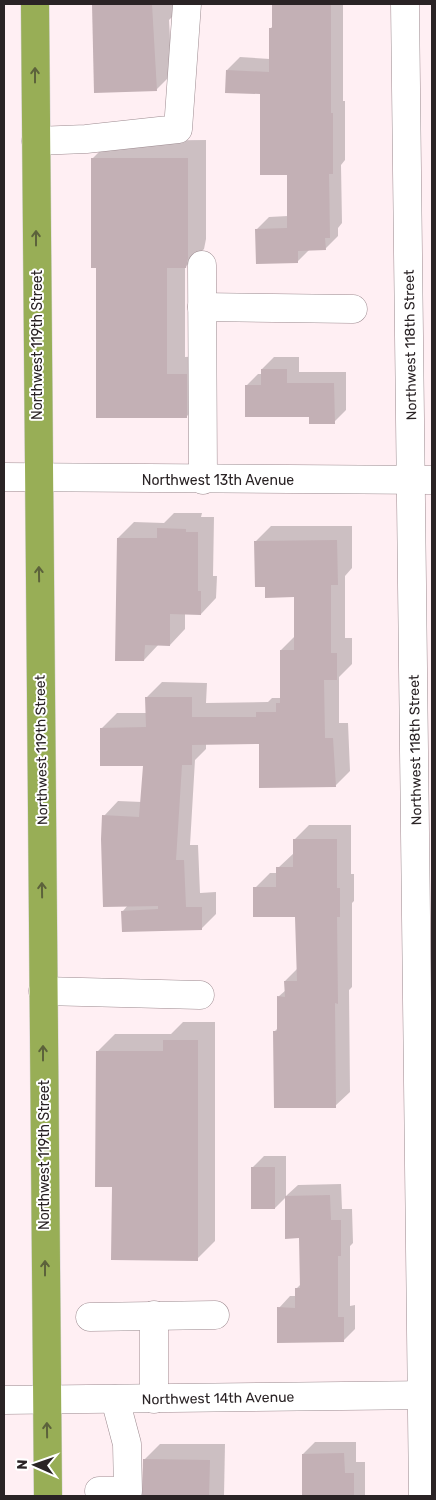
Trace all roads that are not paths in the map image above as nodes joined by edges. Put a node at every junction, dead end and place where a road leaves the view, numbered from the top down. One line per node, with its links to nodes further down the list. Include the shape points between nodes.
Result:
1 (35, 4): 4 (highway, Northwest 119th Street, one-way to 1)
2 (187, 4): 4 (street, via 178,129)
3 (405, 4): 11 (street, Northwest 118th Street)
4 (36, 141): 9 (highway, Northwest 119th Street, one-way to 4)
5 (202, 265): 6 (street)
6 (202, 307): 7 (street); 10 (street)
7 (353, 309)
8 (4, 477): 9 (street, Northwest 13th Avenue)
9 (38, 479): 10 (street, Northwest 13th Avenue); 12 (highway, Northwest 119th Street, one-way to 9)
10 (203, 480): 11 (street, Northwest 13th Avenue)
11 (422, 480): 17 (street, Northwest 118th Street)
12 (43, 991): 13 (street); 21 (highway, Northwest 119th Street, one-way to 12)
13 (200, 995)
14 (215, 1315): 15 (street)
15 (154, 1316): 16 (street); 18 (street)
16 (90, 1317)
17 (428, 1395): 18 (street, Northwest 14th Avenue); 24 (street, Northwest 118th Street)
18 (154, 1399): 20 (street, Northwest 14th Avenue)
19 (4, 1400): 21 (street, Northwest 14th Avenue)
20 (115, 1400): 21 (street, Northwest 14th Avenue); 22 (street, via 128,1444 128,1491)
21 (46, 1401): 23 (highway, Northwest 119th Street, one-way to 21)
22 (100, 1491)
23 (48, 1496)
24 (423, 1496)

